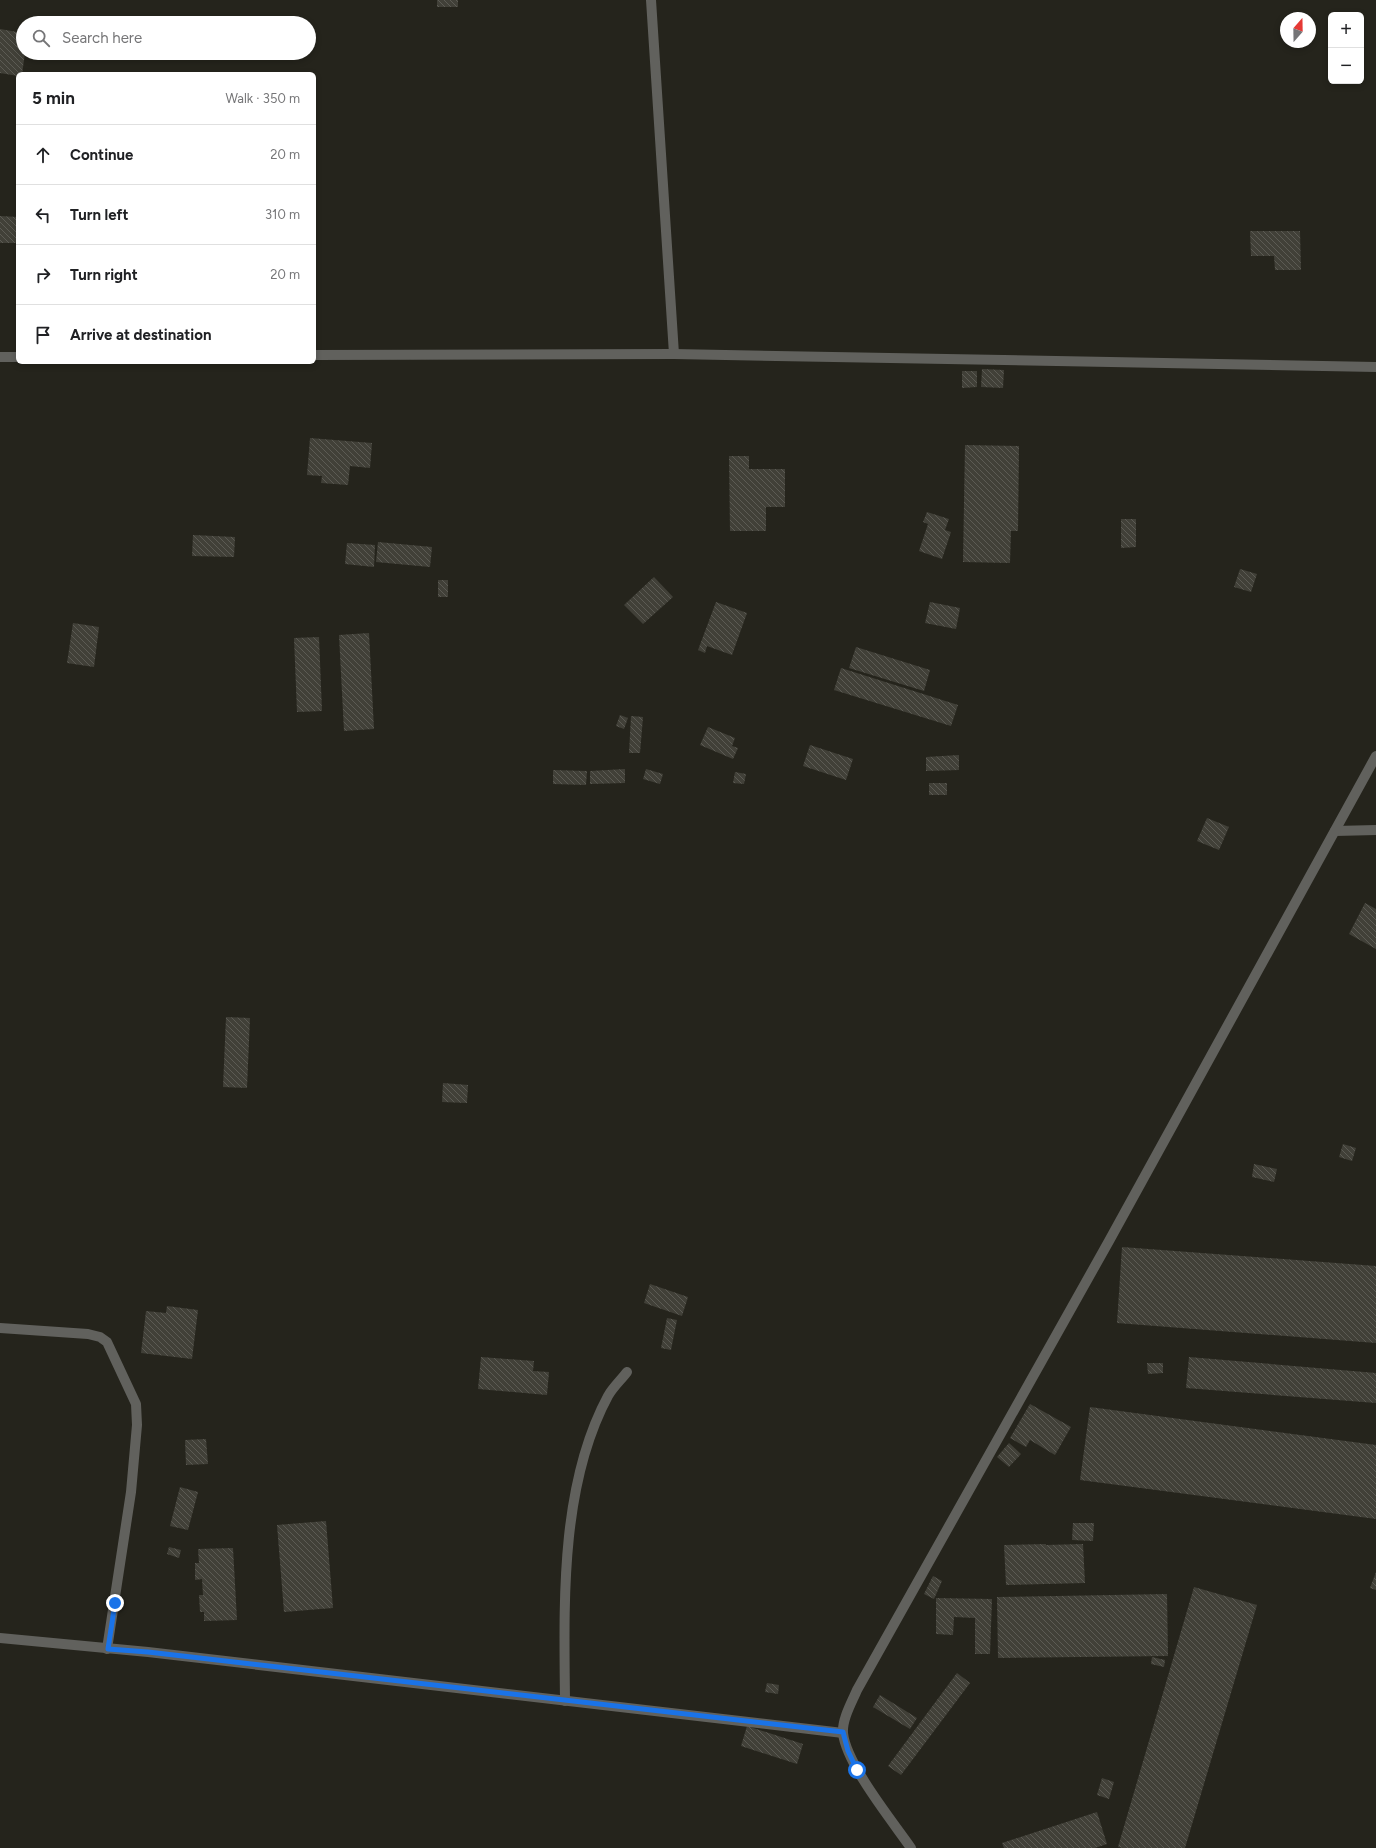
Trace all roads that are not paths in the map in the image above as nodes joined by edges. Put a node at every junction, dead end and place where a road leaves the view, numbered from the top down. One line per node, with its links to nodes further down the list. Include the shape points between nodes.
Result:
1 (651, 0): 2 (street)
2 (674, 354): 3 (street); 6 (street)
3 (316, 355)
4 (0, 357): 5 (street)
5 (16, 357)
6 (1376, 367)
7 (1376, 756): 9 (street)
8 (1376, 830): 9 (street)
9 (1335, 831): 15 (street, via 861,1683 847,1712)
10 (0, 1328): 13 (street, via 100,1337 107,1342 136,1404 132,1492)
11 (627, 1372): 14 (street, via 609,1395 599,1417 582,1462 574,1497 564,1600)
12 (0, 1638): 13 (street)
13 (108, 1649): 14 (street)
14 (565, 1701): 15 (street)
15 (843, 1732): 16 (street, via 857,1770)
16 (911, 1848)

